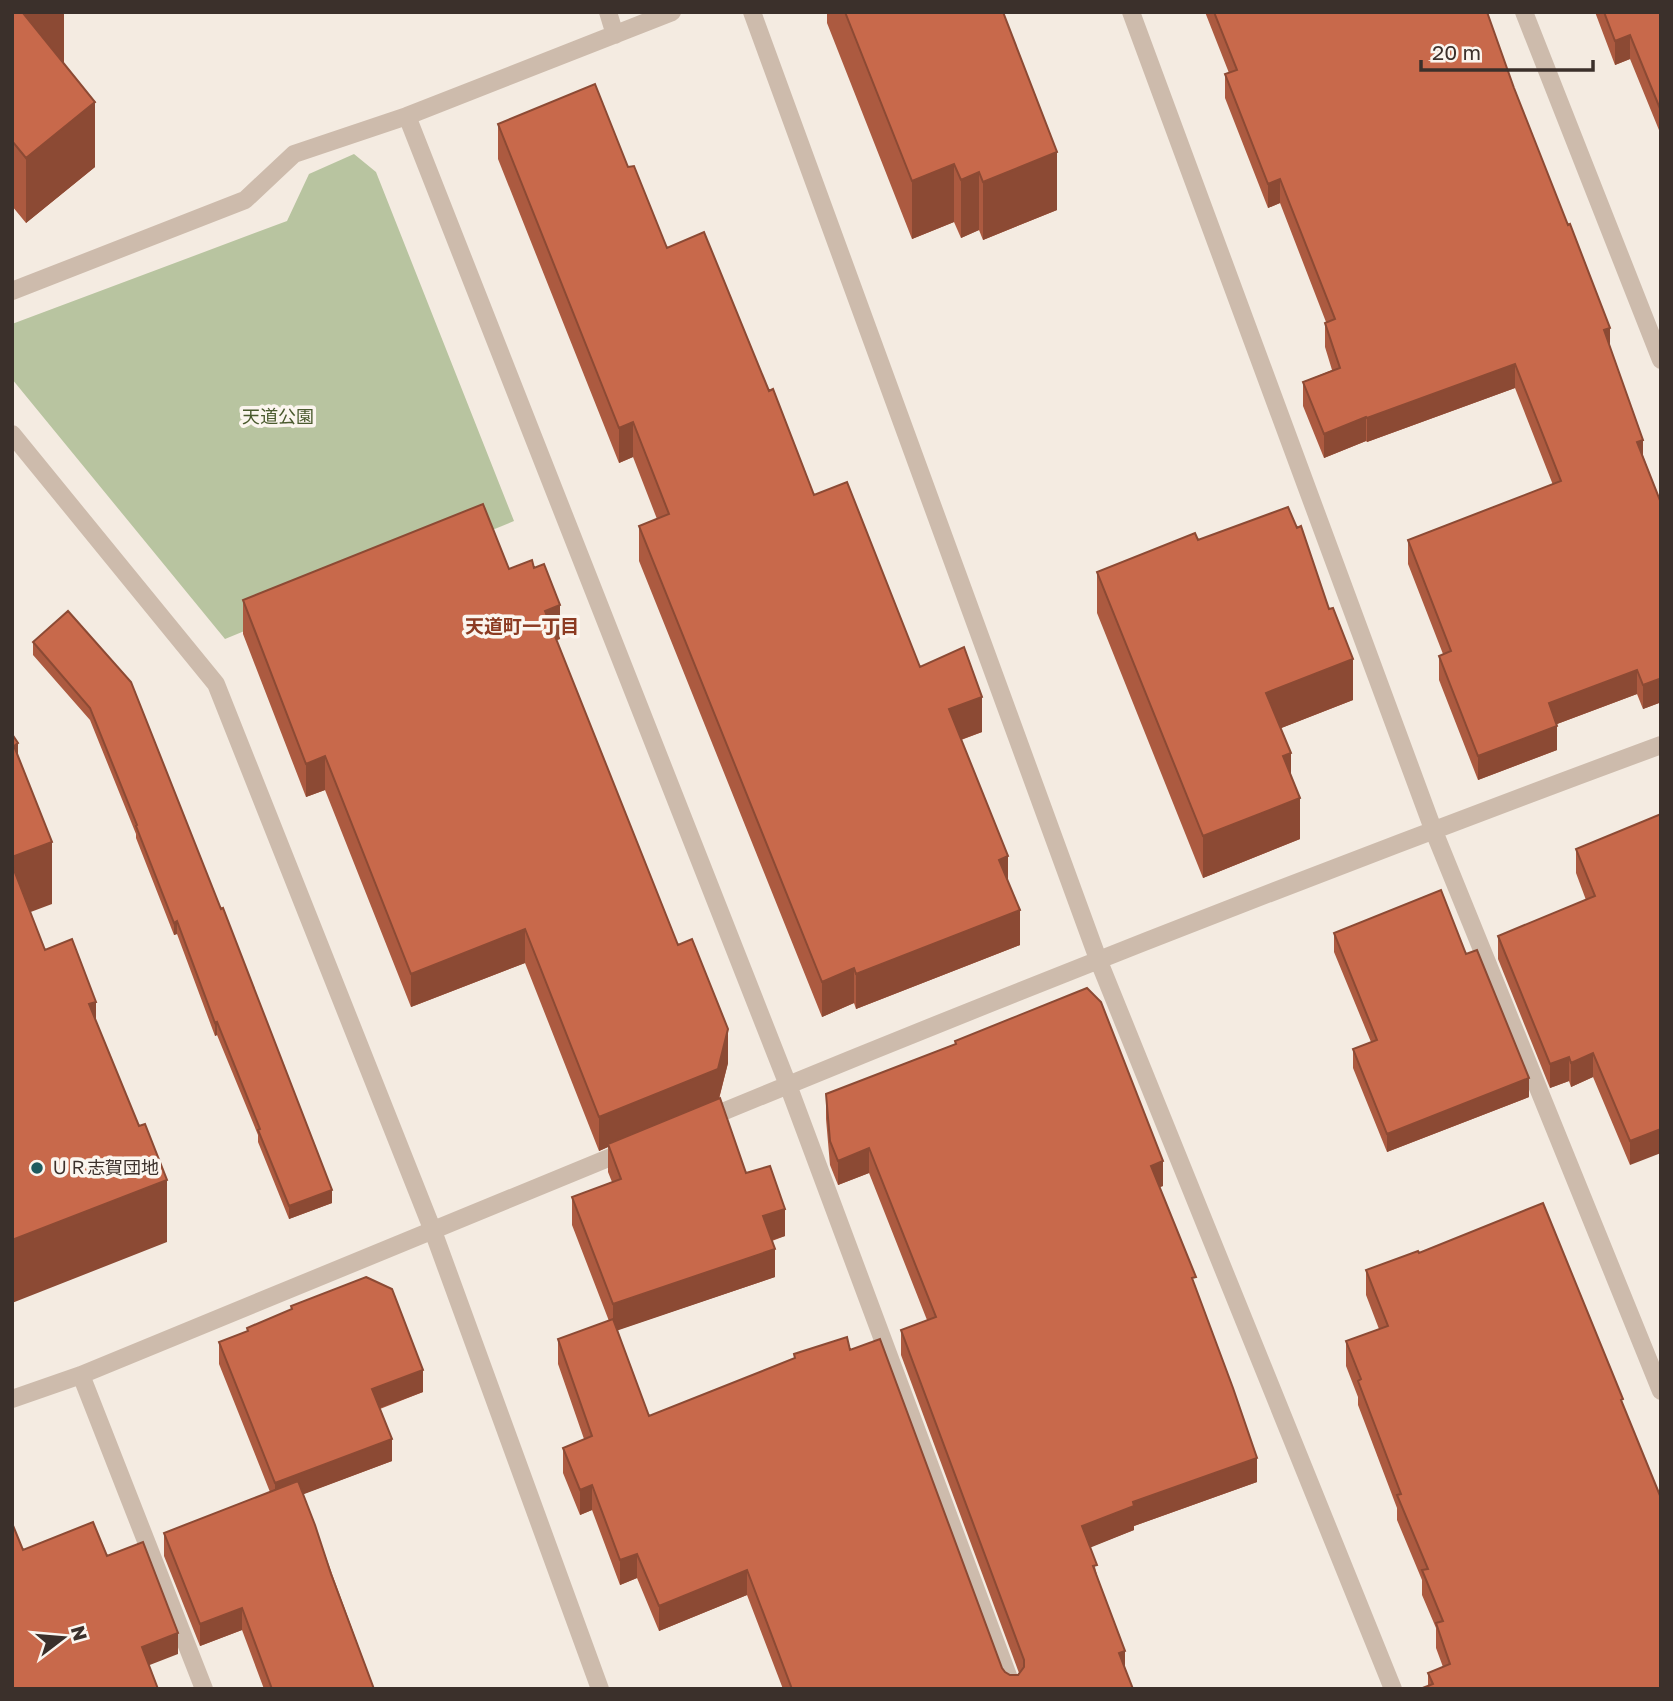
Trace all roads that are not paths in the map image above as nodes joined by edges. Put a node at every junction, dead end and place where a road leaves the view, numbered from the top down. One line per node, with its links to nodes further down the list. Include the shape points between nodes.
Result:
1 (608, 12): 6 (street)
2 (672, 12): 6 (street)
3 (752, 12): 13 (street)
4 (1131, 12): 12 (street)
5 (1524, 12): 9 (street)
6 (615, 35): 7 (street)
7 (407, 116): 8 (street, via 294,154 245,200); 14 (street)
8 (12, 291)
9 (1661, 360)
10 (12, 434): 17 (street, via 216,684)
11 (1661, 745): 12 (street)
12 (1433, 829): 13 (street); 19 (street)
13 (1098, 959): 14 (street); 24 (street)
14 (788, 1085): 15 (street); 23 (street)
15 (687, 1126)
16 (649, 1142): 17 (street)
17 (433, 1231): 18 (street); 22 (street)
18 (81, 1375): 20 (street); 21 (street)
19 (1661, 1391)
20 (12, 1399)
21 (204, 1689)
22 (600, 1689)
23 (1013, 1689)
24 (1393, 1689)

